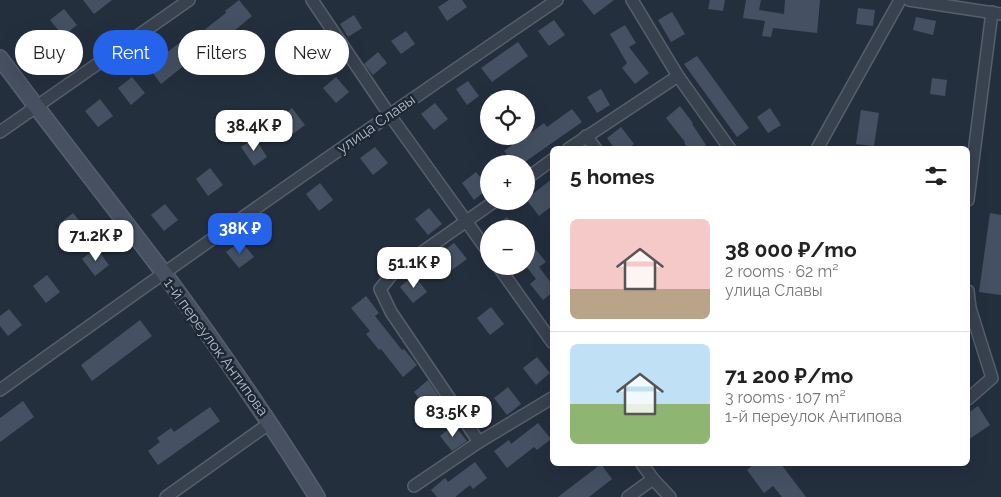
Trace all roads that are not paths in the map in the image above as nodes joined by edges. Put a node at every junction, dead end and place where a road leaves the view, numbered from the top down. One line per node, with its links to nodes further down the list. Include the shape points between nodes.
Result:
1 (189, 0): 10 (street)
2 (312, 0): 11 (street)
3 (557, 0): 11 (street, улица Славы)
4 (632, 0): 9 (street)
5 (900, 0): 17 (street)
6 (909, 0): 7 (street)
7 (997, 13): 20 (street)
8 (0, 58): 10 (main road, 1-й переулок Антипова)
9 (678, 76): 13 (street); 16 (street)
10 (35, 107): 12 (street); 24 (main road, 1-й переулок Антипова)
11 (389, 114): 22 (street); 24 (street, улица Славы)
12 (0, 132)
13 (586, 136): 14 (street); 15 (street)
14 (572, 146)
15 (594, 146)
16 (728, 146)
17 (819, 146)
18 (550, 161): 19 (street)
19 (535, 172)
20 (970, 187)
21 (482, 210): 22 (street)
22 (466, 222): 23 (street); 32 (street, via 394,272 380,288 391,312)
23 (480, 241)
24 (163, 272): 28 (street, улица Славы); 31 (main road, 1-й переулок Антипова)
25 (504, 275): 27 (street)
26 (970, 308): 29 (street, via 992,378)
27 (550, 339)
28 (0, 390)
29 (970, 397)
30 (550, 399): 32 (street)
31 (270, 423): 36 (street); 37 (main road, 1-й переулок Антипова)
32 (479, 442): 35 (street)
33 (644, 466): 34 (street)
34 (653, 478): 38 (street); 39 (street)
35 (414, 486)
36 (166, 497)
37 (317, 497)
38 (628, 497)
39 (670, 497)

